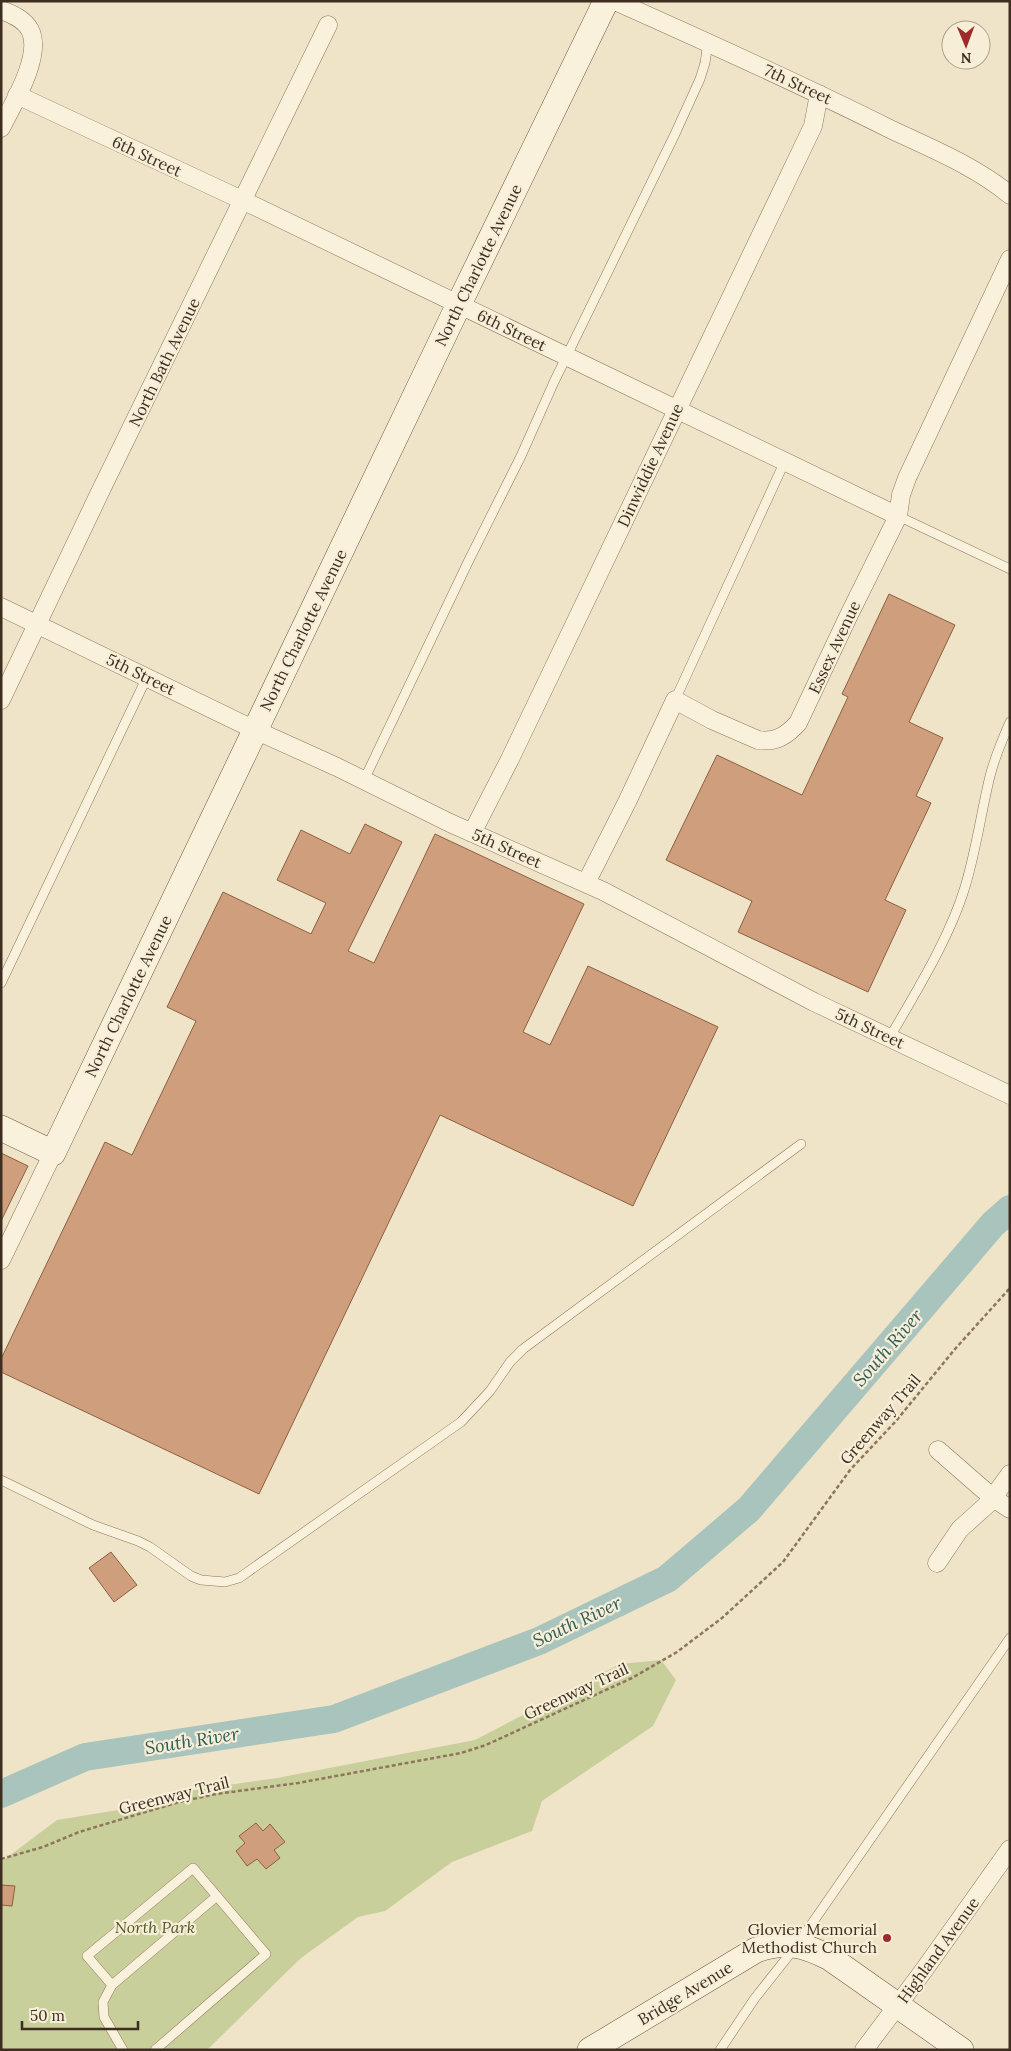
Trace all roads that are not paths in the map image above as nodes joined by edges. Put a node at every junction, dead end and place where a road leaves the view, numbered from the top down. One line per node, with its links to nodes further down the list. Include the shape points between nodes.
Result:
1 (606, 1): 12 (street, North Charlotte Avenue)
2 (615, 1): 5 (street, 7th Street)
3 (1, 10): 7 (street, via 22,21 30,29 34,42 27,73)
4 (328, 25): 10 (street, North Bath Avenue)
5 (708, 42): 6 (street, 7th Street); 13 (lane, via 700,79)
6 (819, 94): 9 (street, 7th Street, via 978,174); 14 (street, Dinwiddie Avenue, via 812,126)
7 (17, 95): 8 (street); 10 (street, 6th Street)
8 (1, 128)
9 (1010, 194)
10 (242, 200): 12 (street, 6th Street); 19 (street, North Bath Avenue)
11 (1010, 259): 16 (street, Essex Avenue, via 907,478)
12 (459, 304): 13 (street, 6th Street); 24 (street, North Charlotte Avenue)
13 (566, 356): 14 (street, 6th Street); 25 (lane)
14 (676, 409): 15 (street, 6th Street); 26 (street, Dinwiddie Avenue)
15 (785, 461): 16 (street, 6th Street); 22 (lane)
16 (898, 516): 17 (lane); 22 (street, Essex Avenue, via 798,723 789,732 771,741 758,740)
17 (1010, 569)
18 (1, 607): 19 (street, 5th Street)
19 (38, 625): 20 (street, 5th Street); 21 (street, North Bath Avenue)
20 (147, 677): 24 (street, 5th Street); 28 (lane)
21 (1, 700)
22 (674, 700): 27 (street)
23 (1010, 722): 29 (lane, via 990,774 976,848 954,917)
24 (255, 730): 25 (street, 5th Street); 33 (street, North Charlotte Avenue)
25 (364, 780): 26 (street, 5th Street)
26 (472, 833): 27 (street, 5th Street)
27 (586, 883): 29 (street, 5th Street, via 814,1002)
28 (1, 983)
29 (890, 1037): 30 (street, 5th Street)
30 (1010, 1095)
31 (1, 1128): 33 (street)
32 (801, 1144): 37 (lane, via 524,1349 461,1422 238,1578 225,1582 191,1576 144,1544 93,1525)
33 (53, 1152): 34 (street, North Charlotte Avenue)
34 (1, 1260)
35 (938, 1450): 38 (street)
36 (1010, 1474): 38 (street)
37 (1, 1480)
38 (993, 1498): 39 (street); 40 (street, via 960,1529)
39 (1010, 1509)
40 (937, 1564)
41 (1010, 1638): 44 (lane)
42 (1010, 1849): 46 (street, Highland Avenue)
43 (217, 1896): 45 (lane); 45 (lane, via 193,1868 88,1956); 48 (lane, via 266,1954)
44 (797, 1945): 46 (street, Bridge Avenue, via 830,1958); 49 (street, Bridge Avenue, via 771,1945 756,1950); 50 (lane, via 755,1998)
45 (112, 1985): 47 (lane, via 103,2002 104,2017)
46 (898, 2006): 51 (street, Highland Avenue); 52 (street, Bridge Avenue)
47 (123, 2050)
48 (155, 2050)
49 (590, 2050)
50 (720, 2050)
51 (864, 2050)
52 (960, 2050)

